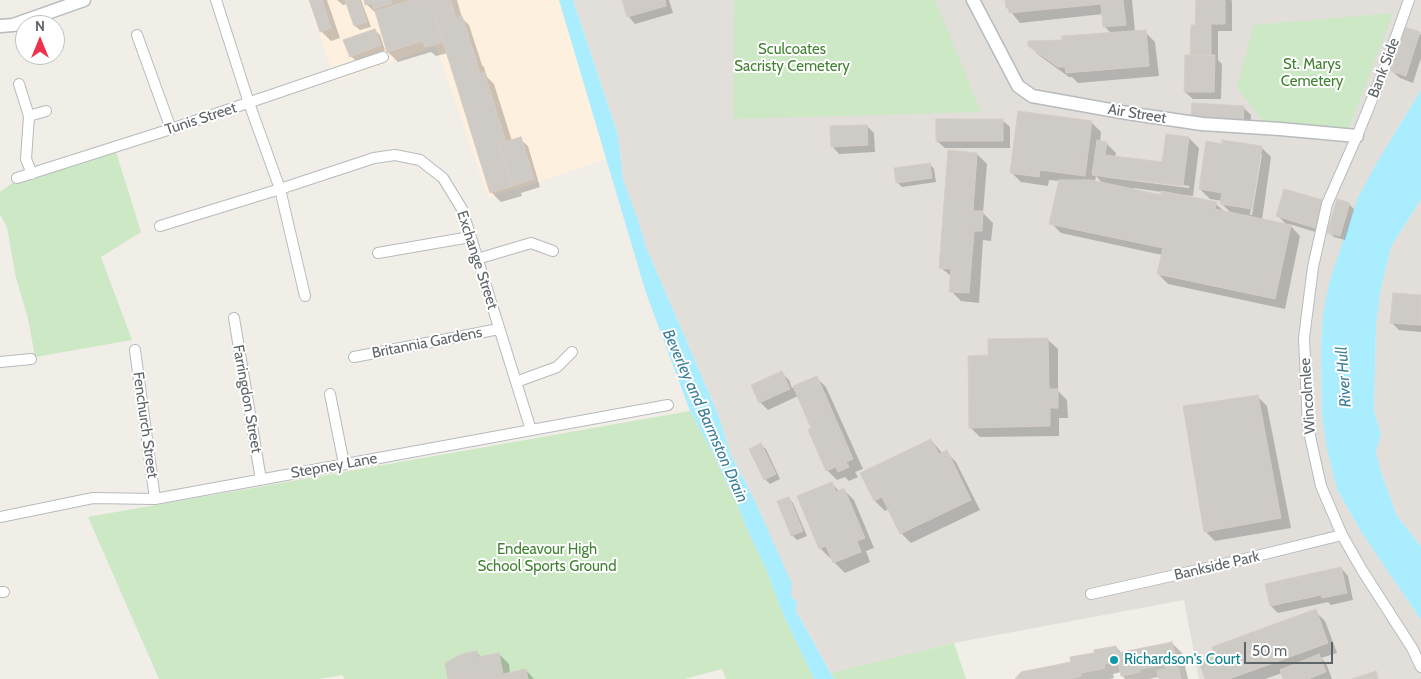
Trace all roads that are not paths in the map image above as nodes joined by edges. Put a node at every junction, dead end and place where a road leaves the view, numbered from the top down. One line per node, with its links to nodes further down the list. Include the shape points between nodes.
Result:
1 (84, 0): 5 (street)
2 (216, 0): 9 (street)
3 (973, 0): 13 (street, Air Street, via 1018,86 1032,96 1202,124)
4 (1409, 0): 13 (street, Bank Side)
5 (0, 26)
6 (137, 35): 12 (street)
7 (383, 57): 9 (street, Tunis Street)
8 (19, 84): 11 (street)
9 (249, 103): 12 (street, Tunis Street); 16 (street)
10 (46, 111): 11 (street)
11 (29, 116): 14 (street, via 26,159)
12 (171, 130): 14 (street, Tunis Street)
13 (1358, 136): 38 (street, Wincolmlee, via 1327,204 1313,267 1304,338 1308,427 1321,486)
14 (32, 174): 15 (street, Tunis Street)
15 (17, 178)
16 (280, 189): 17 (street, Exchange Street); 18 (street, Exchange Street, via 374,158 395,155 420,160 442,178 462,209); 22 (street)
17 (160, 226)
18 (470, 237): 20 (street); 21 (street, Exchange Street)
19 (553, 251): 21 (street, via 531,243)
20 (378, 253)
21 (477, 259): 24 (street, Exchange Street)
22 (305, 296)
23 (234, 318): 35 (street, Farringdon Street)
24 (499, 329): 27 (street, Britannia Gardens); 30 (street, Exchange Street)
25 (135, 350): 36 (street, Fenchurch Street)
26 (572, 352): 30 (street, via 557,367)
27 (354, 357)
28 (31, 359): 29 (street)
29 (0, 362)
30 (516, 382): 33 (street, Exchange Street)
31 (330, 394): 34 (street)
32 (668, 405): 33 (street, Stepney Lane)
33 (531, 430): 34 (street, Stepney Lane)
34 (344, 464): 35 (street, Stepney Lane)
35 (261, 480): 36 (street, Stepney Lane)
36 (155, 498): 37 (street, Stepney Lane, via 93,498)
37 (0, 517)
38 (1342, 535): 39 (street, Bankside Park); 40 (street, Wincolmlee)
39 (1091, 594)
40 (1421, 667)

